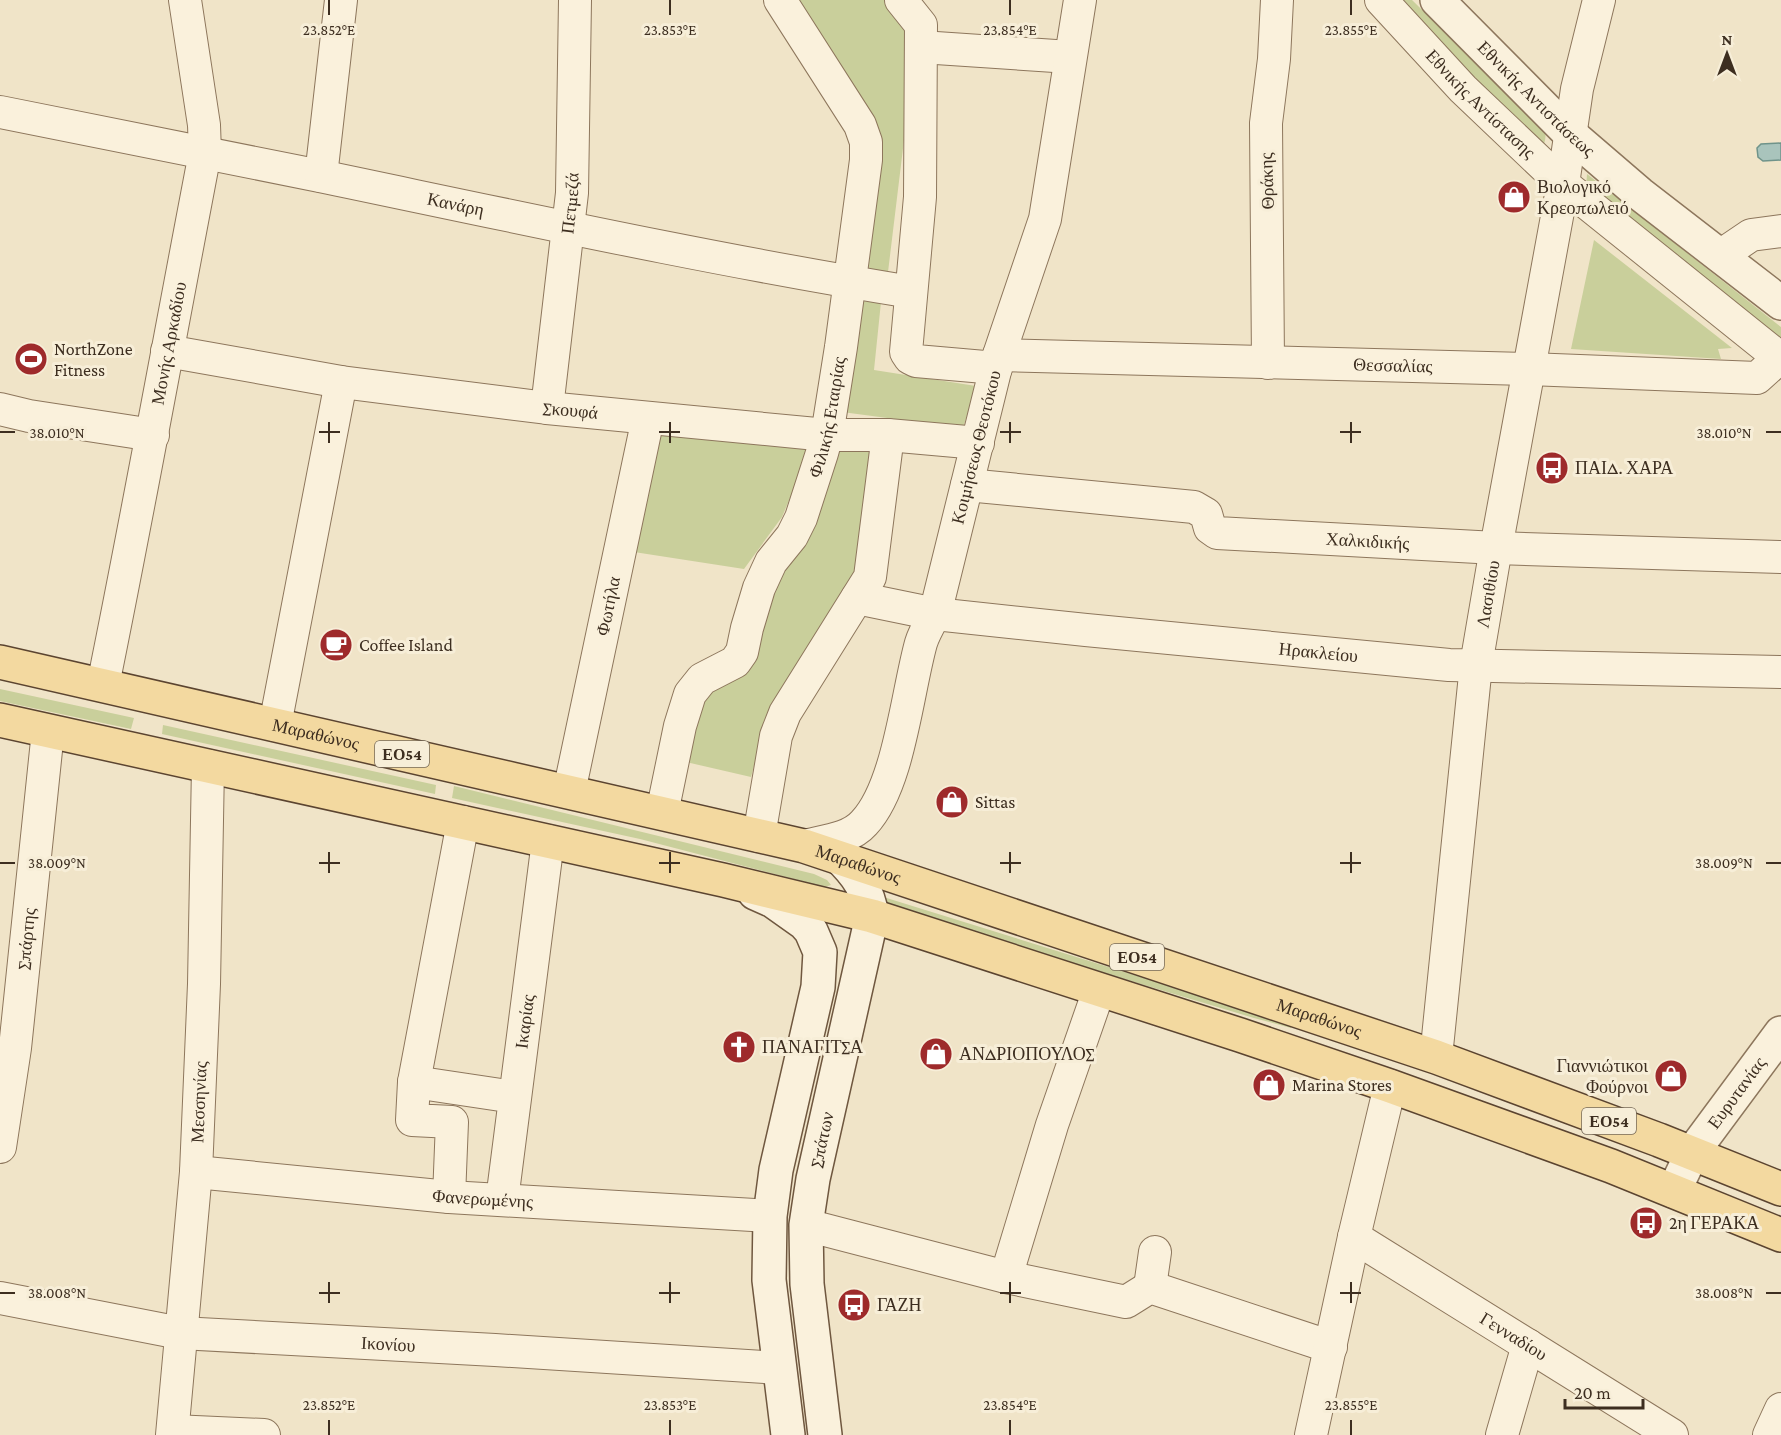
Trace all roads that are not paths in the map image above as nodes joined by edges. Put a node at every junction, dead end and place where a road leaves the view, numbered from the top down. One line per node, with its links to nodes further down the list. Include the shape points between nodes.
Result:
1 (184, 0): 15 (street, Μονής Αρκαδίου)
2 (341, 0): 16 (street)
3 (574, 0): 18 (street, Πετμεζά, via 572,193)
4 (780, 0): 21 (street, Φιλικής Εταιρίας, via 860,125 866,142)
5 (901, 0): 11 (street, via 921,25)
6 (1080, 0): 12 (street, Κοιμήσεως Θεοτόκου)
7 (1277, 0): 27 (street, Θράκης, via 1266,123)
8 (1381, 0): 17 (street, Εθνικής Αντίστασης, via 1463,89)
9 (1437, 0): 14 (main road, Εθνικής Αντιστάσεως)
10 (1599, 0): 14 (street, Λασιθίου)
11 (921, 46): 12 (street); 22 (street, via 920,197)
12 (1070, 57): 26 (street, Κοιμήσεως Θεοτόκου, via 1045,219)
13 (0, 112): 15 (street, Κανάρη)
14 (1569, 134): 17 (street, Λασιθίου); 20 (main road, Εθνικής Αντιστάσεως)
15 (205, 153): 16 (street, Κανάρη); 24 (street, Μονής Αρκαδίου)
16 (321, 176): 18 (street, Κανάρη)
17 (1563, 184): 25 (street, Εθνικής Αντίστασης); 28 (street, Λασιθίου)
18 (567, 229): 21 (street, Κανάρη); 30 (street, Πετμεζά)
19 (1781, 231): 20 (street, via 1751,235)
20 (1720, 256): 23 (main road, Εθνικής Αντιστάσεως)
21 (849, 282): 22 (street, Κανάρη); 34 (street, Φιλικής Εταιρίας)
22 (911, 292): 26 (street, Θεσσαλίας, via 906,347 909,358)
23 (1781, 303)
24 (167, 351): 29 (street, Σκουφά); 33 (street, Μονής Αρκαδίου)
25 (1780, 358): 28 (street, Θεσσαλίας, via 1758,378)
26 (998, 362): 27 (street, Θεσσαλίας); 36 (street, Κοιμήσεως Θεοτόκου)
27 (1268, 363): 28 (street, Θεσσαλίας)
28 (1529, 369): 38 (street, Λασιθίου)
29 (341, 382): 30 (street, Σκουφά); 47 (street)
30 (547, 408): 32 (street, Σκουφά)
31 (0, 409): 33 (street)
32 (648, 418): 34 (street, Σκουφά); 50 (street, Φωτήλα)
33 (153, 435): 45 (street, Μονής Αρκαδίου)
34 (827, 435): 35 (street, Σκουφά); 51 (street, Φιλικής Εταιρίας, via 801,518 771,562 759,588 742,652 735,662 702,679 690,694)
35 (888, 435): 36 (street, Σκουφά); 40 (street, via 870,577)
36 (978, 443): 37 (street, Κοιμήσεως Θεοτόκου)
37 (967, 485): 38 (street, Χαλκιδικής, via 1194,507 1206,514 1216,533); 41 (street, Κοιμήσεως Θεοτόκου)
38 (1496, 548): 39 (street, Χαλκιδικής); 43 (street, Λασιθίου)
39 (1781, 557)
40 (857, 598): 41 (street, Ηρακλείου); 53 (street, via 785,712 776,736)
41 (935, 614): 43 (street, Ηρακλείου); 55 (street, Κοιμήσεως Θεοτόκου, via 922,641 891,771 876,806 863,824 844,836)
42 (0, 662): 45 (main road, Μαραθώνος / ΕΟ54)
43 (1476, 665): 44 (street, Ηρακλείου); 62 (street, Λασιθίου)
44 (1781, 672)
45 (104, 686): 47 (main road, Μαραθώνος / ΕΟ54)
46 (0, 720): 48 (main road, ΕΟ54)
47 (275, 725): 50 (main road, Μαραθώνος / ΕΟ54)
48 (48, 731): 49 (main road, ΕΟ54); 61 (street, Σπάρτης)
49 (208, 766): 52 (main road, ΕΟ54); 70 (street, Μεσσηνίας)
50 (569, 792): 51 (main road, Μαραθώνος / ΕΟ54)
51 (662, 813): 53 (main road, Μαραθώνος / ΕΟ54)
52 (463, 822): 54 (main road, ΕΟ54); 63 (street)
53 (759, 836): 55 (main road, Μαραθώνος / ΕΟ54)
54 (548, 841): 57 (main road, ΕΟ54); 66 (street, Ικαρίας)
55 (804, 846): 56 (main road, Μαραθώνος / ΕΟ54)
56 (838, 856): 58 (main road, Σπάτων, via 865,888); 62 (main road, Μαραθώνος / ΕΟ54)
57 (723, 880): 58 (main road, ΕΟ54); 75 (main road, Σπάτων, via 773,901 804,923 820,952 818,987 776,1170)
58 (872, 916): 59 (main road, ΕΟ54); 76 (main road, Σπάτων)
59 (1099, 990): 64 (main road, ΕΟ54); 80 (street)
60 (1781, 1033): 69 (main road, Ευρυτανίας)
61 (7, 1045): 68 (street, Σπάρτης)
62 (1437, 1057): 69 (main road, Μαραθώνος / ΕΟ54)
63 (414, 1082): 65 (street); 67 (street, via 412,1120)
64 (1390, 1086): 72 (main road, ΕΟ54); 78 (street)
65 (453, 1088): 66 (street); 67 (street)
66 (514, 1097): 74 (street, Ικαρίας)
67 (452, 1122): 73 (street)
68 (0, 1147)
69 (1692, 1153): 71 (main road, Μαραθώνος / ΕΟ54); 72 (main road)
70 (196, 1172): 73 (street, Φανερωμένης); 83 (street, Μεσσηνίας)
71 (1781, 1189)
72 (1674, 1191): 77 (main road, ΕΟ54)
73 (449, 1197): 74 (street, Φανερωμένης)
74 (502, 1200): 75 (street, Φανερωμένης)
75 (770, 1216): 86 (main road, Σπάτων, via 768,1263)
76 (806, 1225): 80 (street); 91 (main road, Σπάτων, via 807,1284)
77 (1781, 1235)
78 (1354, 1238): 84 (street, Γενναδίου); 85 (street)
79 (1155, 1252): 81 (street)
80 (1005, 1277): 81 (street, via 1126,1302)
81 (1150, 1287): 85 (street)
82 (0, 1299): 83 (street, Ικονίου)
83 (180, 1333): 86 (street, Ικονίου); 88 (street, Μεσσηνίας)
84 (1528, 1346): 93 (street); 94 (street, Γενναδίου)
85 (1331, 1347): 92 (street)
86 (780, 1368): 90 (main road, Σπάτων)
87 (1781, 1409): 95 (street)
88 (173, 1433): 89 (street)
89 (264, 1435)
90 (788, 1435)
91 (825, 1435)
92 (1311, 1435)
93 (1503, 1435)
94 (1672, 1435)
95 (1769, 1435)

